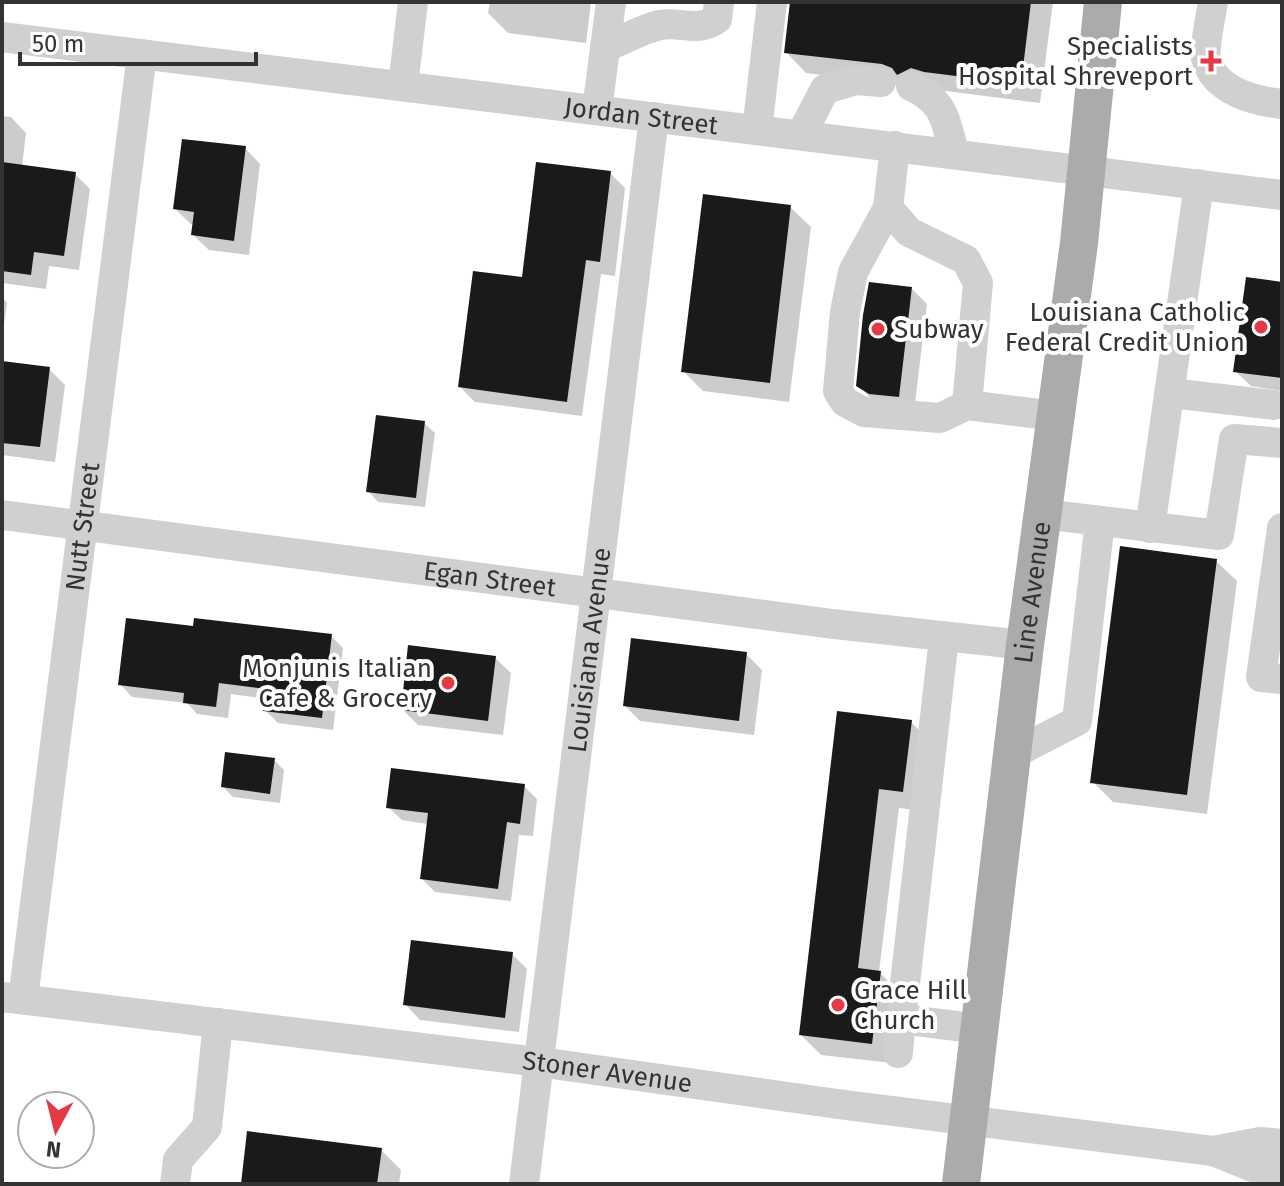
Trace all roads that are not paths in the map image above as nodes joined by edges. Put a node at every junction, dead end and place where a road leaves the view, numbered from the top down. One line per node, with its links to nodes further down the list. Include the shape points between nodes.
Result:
1 (413, 2): 10 (street)
2 (611, 2): 8 (street)
3 (719, 2): 8 (street, via 717,19 709,25 662,24)
4 (772, 2): 14 (street)
5 (1103, 2): 18 (main road, Line Avenue)
6 (1213, 2): 11 (street, via 1206,58 1222,85 1261,102)
7 (2, 37): 9 (street, Jordan Street)
8 (605, 47): 12 (street)
9 (142, 54): 10 (street, Jordan Street); 30 (street, Nutt Street)
10 (403, 86): 12 (street, Jordan Street)
11 (1282, 104)
12 (597, 110): 13 (street, Jordan Street)
13 (654, 117): 14 (street, Jordan Street); 33 (street, Louisiana Avenue)
14 (757, 130): 15 (street, Jordan Street)
15 (801, 135): 16 (street, Jordan Street); 17 (street, via 825,89 856,80 896,84 932,96)
16 (895, 146): 17 (street, Jordan Street); 21 (street)
17 (955, 154): 18 (street, Jordan Street)
18 (1086, 170): 19 (street, Jordan Street); 25 (main road, Line Avenue)
19 (1199, 184): 20 (street, Jordan Street); 22 (street)
20 (1282, 195)
21 (888, 208): 23 (street, via 909,232 966,260 978,283); 23 (street, via 853,272 838,391 845,402 864,412 940,418)
22 (1171, 393): 24 (street); 31 (street)
23 (967, 405): 25 (street)
24 (1274, 405)
25 (1056, 416): 27 (main road, Line Avenue)
26 (1282, 443): 31 (street, via 1234,439 1219,535)
27 (1043, 514): 29 (street); 35 (main road, Line Avenue)
28 (2, 515): 30 (street, Egan Street)
29 (1100, 521): 31 (street); 37 (street, via 1077,721)
30 (82, 525): 33 (street, Egan Street); 38 (street, Nutt Street)
31 (1150, 528)
32 (1282, 528): 36 (street, via 1261,677)
33 (597, 591): 34 (street, Egan Street); 43 (street, Louisiana Avenue)
34 (944, 637): 35 (street, Egan Street); 39 (street)
35 (1025, 645): 37 (main road, Line Avenue)
36 (1282, 679)
37 (1013, 754): 41 (main road, Line Avenue)
38 (13, 998): 40 (street, Stoner Avenue)
39 (901, 1019): 41 (street); 42 (street)
40 (218, 1023): 43 (street, Stoner Avenue); 47 (street, via 207,1127 178,1160)
41 (980, 1029): 49 (main road, Line Avenue)
42 (898, 1053)
43 (539, 1062): 45 (street, Stoner Avenue); 48 (street, Louisiana Avenue)
44 (1282, 1144): 45 (street, Stoner Avenue, via 1260,1142)
45 (1213, 1151): 46 (street, Stoner Avenue, via 1263,1171)
46 (1282, 1172)
47 (175, 1184)
48 (524, 1184)
49 (961, 1184)

